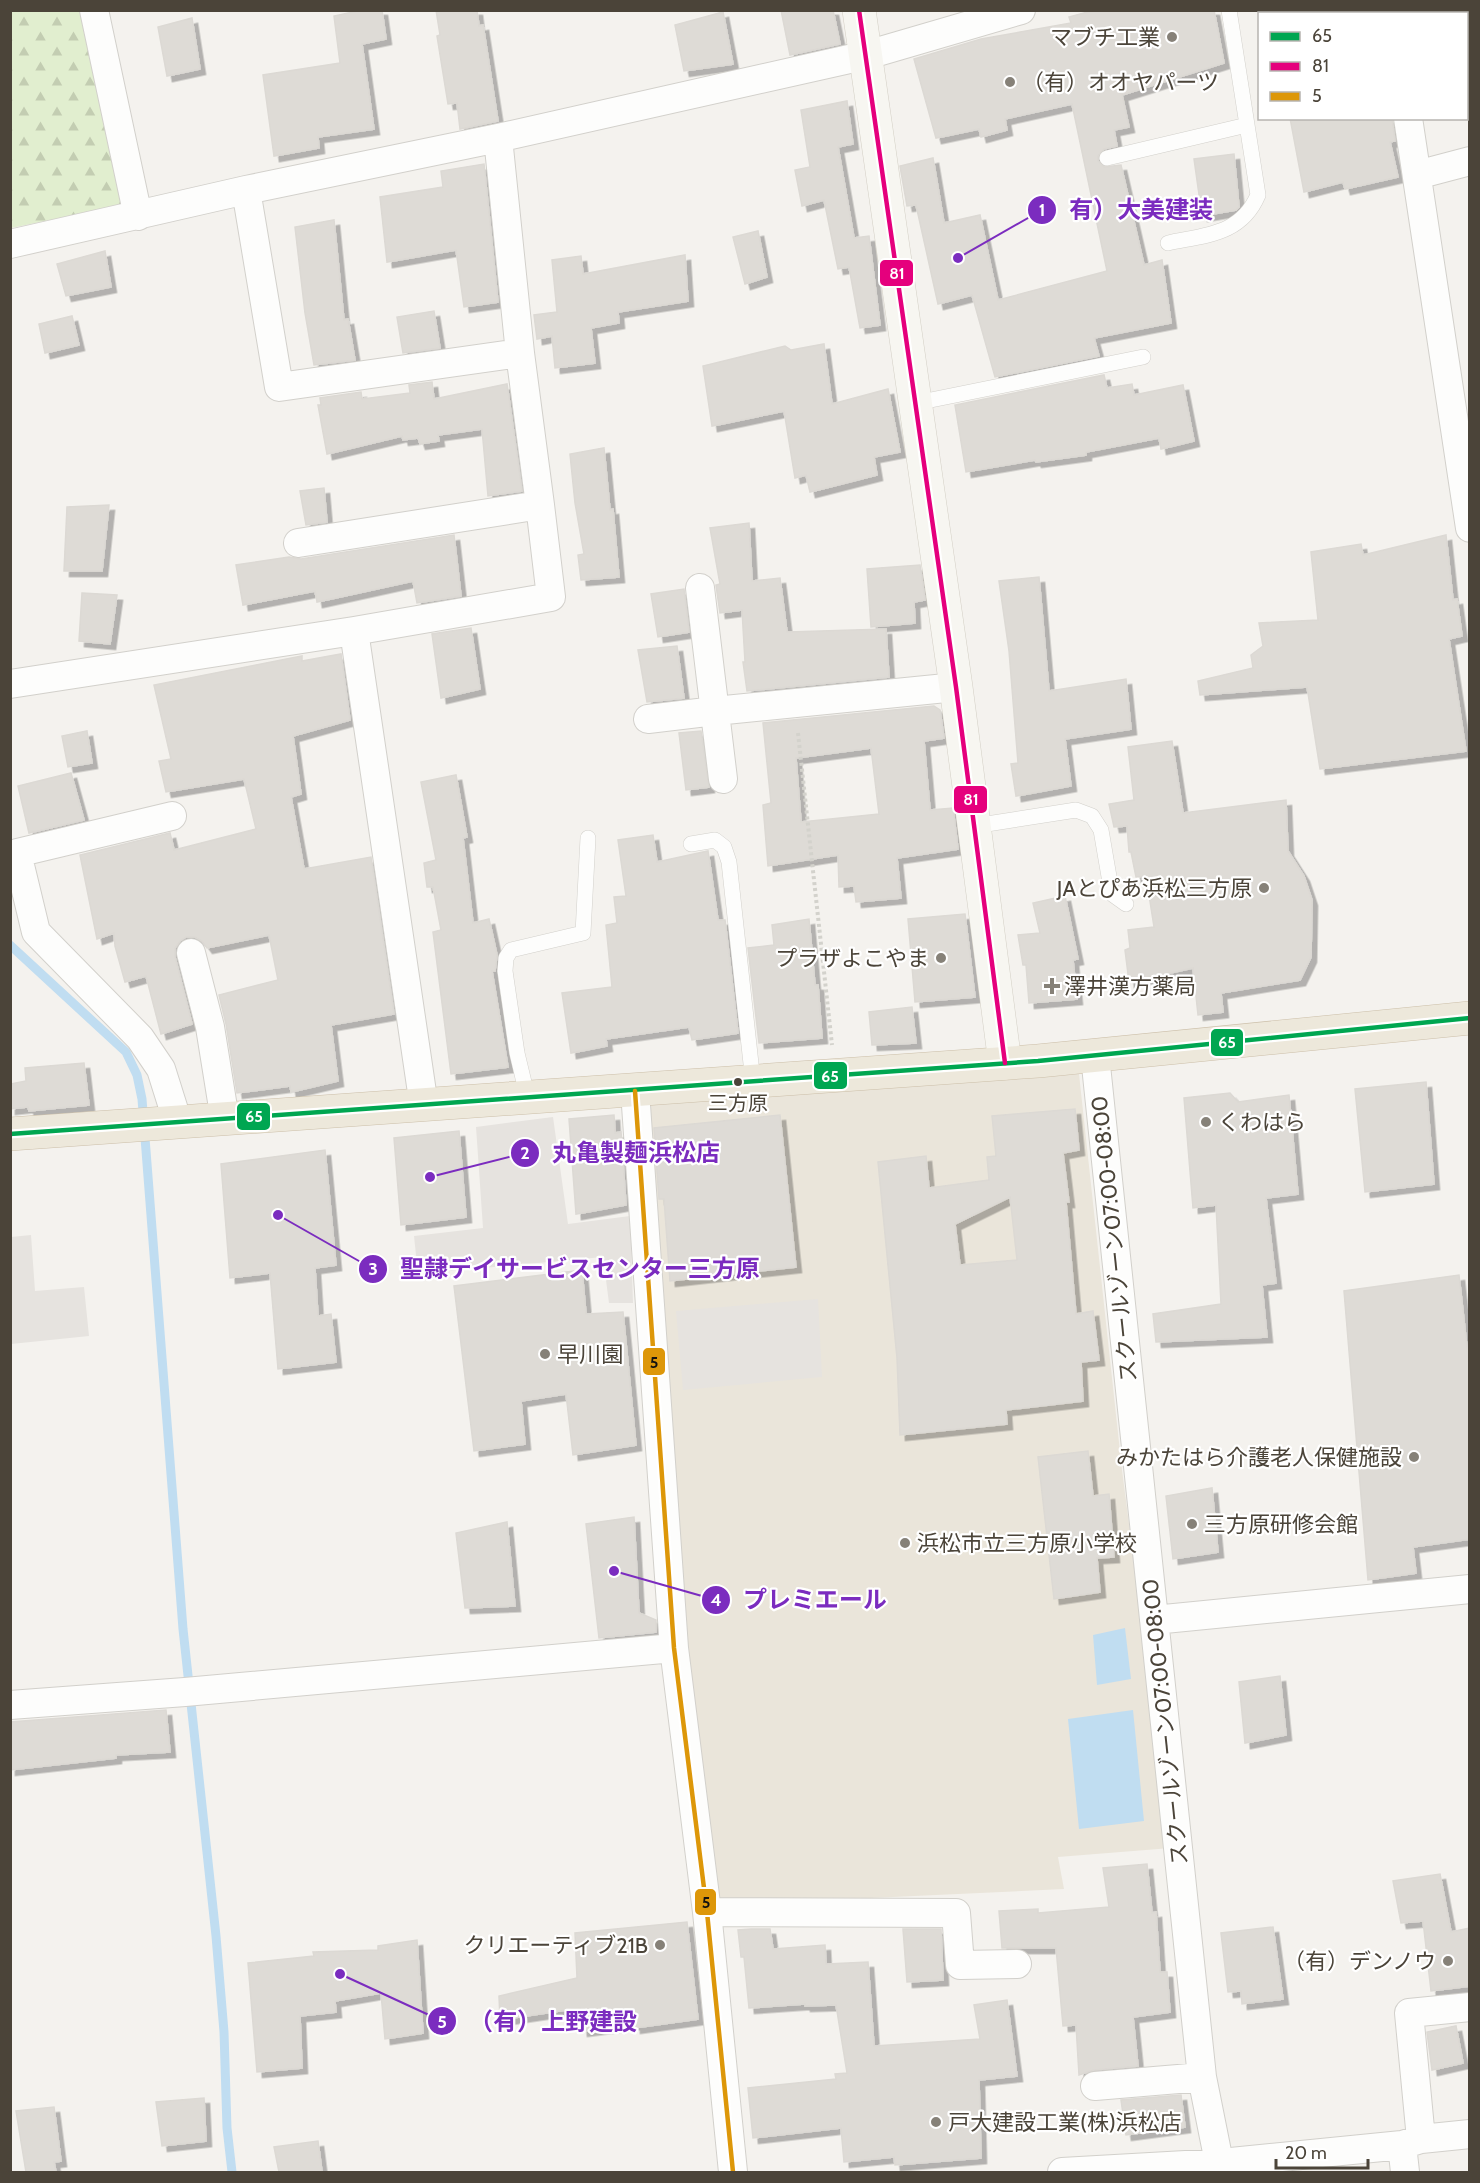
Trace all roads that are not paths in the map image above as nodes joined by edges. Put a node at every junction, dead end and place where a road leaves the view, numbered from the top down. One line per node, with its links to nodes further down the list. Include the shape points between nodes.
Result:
1 (94, 10): 13 (street)
2 (859, 10): 5 (main road)
3 (1021, 10): 5 (street)
4 (1229, 10): 7 (lane)
5 (867, 55): 8 (street); 18 (main road)
6 (1408, 120): 11 (street)
7 (1247, 125): 9 (lane); 14 (lane, via 1257,195 1251,211 1223,231)
8 (498, 138): 12 (street); 16 (street)
9 (1107, 158)
10 (1470, 161): 11 (street)
11 (1417, 175): 20 (street)
12 (246, 190): 13 (street); 16 (street, via 279,387)
13 (138, 216): 15 (street)
14 (1168, 243)
15 (10, 244)
16 (520, 353): 19 (street)
17 (1143, 357): 18 (lane)
18 (916, 403): 25 (main road)
19 (540, 505): 21 (street); 23 (street, via 551,597)
20 (1470, 528)
21 (298, 543)
22 (700, 588): 26 (street)
23 (354, 631): 24 (street); 41 (street)
24 (10, 684)
25 (956, 687): 26 (street); 30 (main road)
26 (715, 711): 27 (street); 28 (street)
27 (648, 719)
28 (723, 779)
29 (172, 816): 43 (street, via 17,853 36,932 140,1038 162,1069)
30 (974, 826): 33 (lane, via 1076,810 1092,816 1101,830 1112,894); 37 (main road)
31 (588, 838): 40 (lane, via 583,933 511,950 506,958 517,1053)
32 (691, 844): 38 (lane, via 715,840 729,862)
33 (1126, 904)
34 (191, 953): 42 (street, via 210,1028)
35 (1470, 1018): 36 (highway)
36 (1095, 1056): 37 (highway); 46 (street, スクールゾーン07:00-08:00)
37 (1005, 1063): 38 (highway)
38 (753, 1082): 39 (highway)
39 (635, 1091): 40 (highway); 47 (street)
40 (528, 1099): 41 (highway)
41 (424, 1106): 42 (highway)
42 (225, 1120): 43 (highway)
43 (169, 1124): 44 (highway)
44 (10, 1134)
45 (1470, 1589): 46 (street)
46 (1154, 1620): 52 (street, スクールゾーン07:00-08:00)
47 (674, 1648): 48 (street); 49 (street)
48 (10, 1705)
49 (707, 1912): 50 (street, via 957,1913 960,1965); 57 (street)
50 (1017, 1964)
51 (1470, 2007): 55 (street, via 1409,2013)
52 (1202, 2077): 53 (street); 56 (street, スクールゾーン07:00-08:00)
53 (1095, 2086)
54 (1470, 2134): 55 (street)
55 (1411, 2142): 56 (street); 59 (street)
56 (1221, 2168): 58 (street)
57 (733, 2172)
58 (1062, 2172)
59 (1405, 2172)

